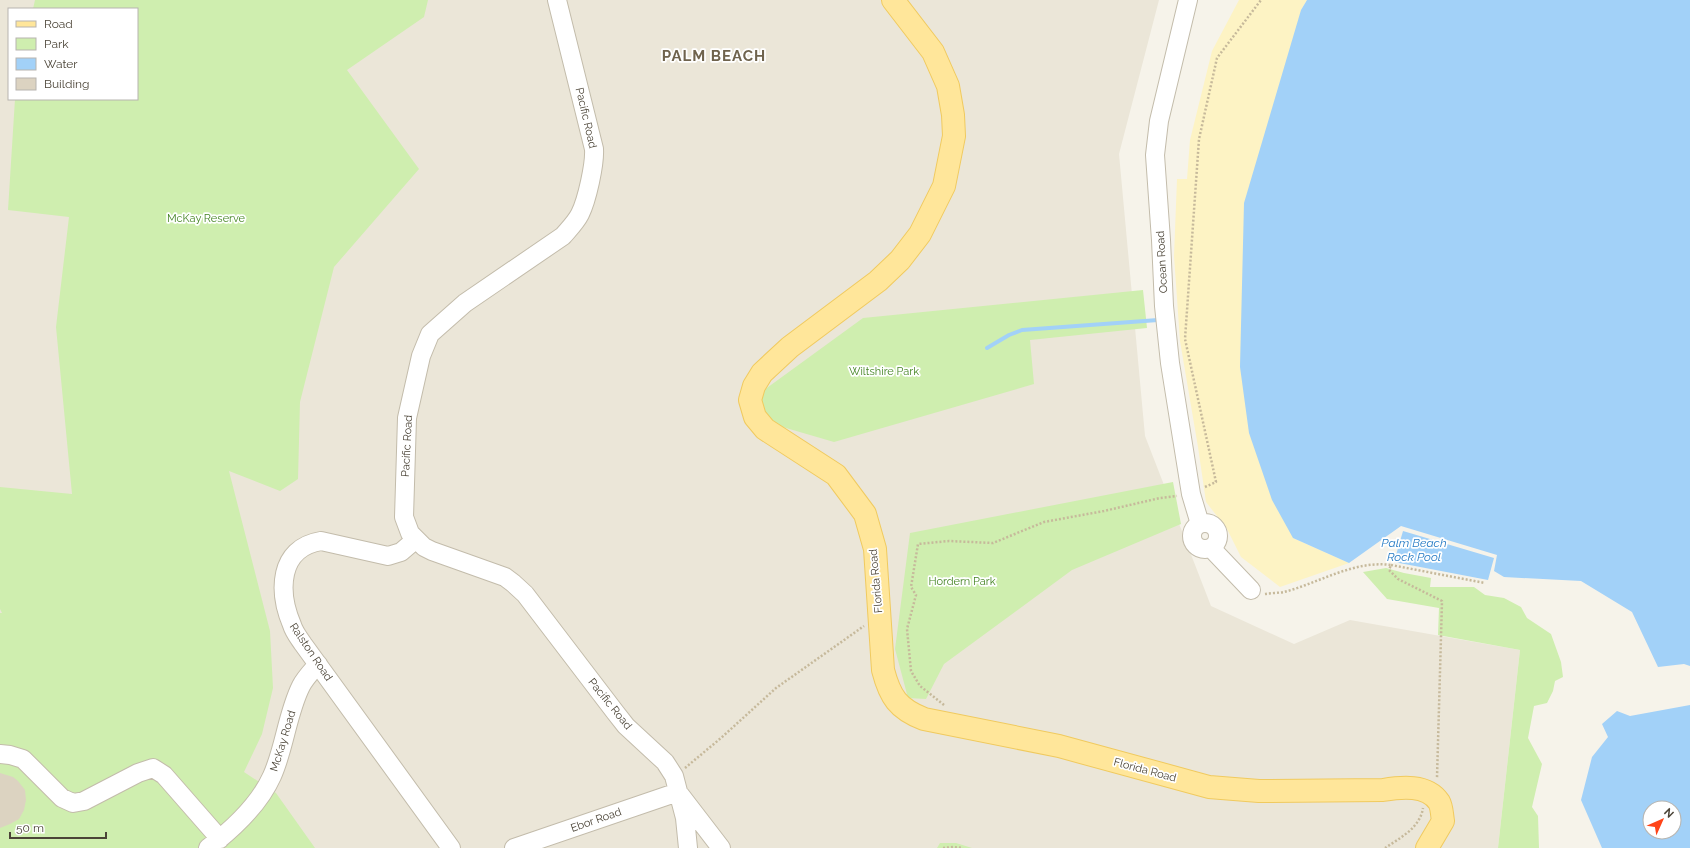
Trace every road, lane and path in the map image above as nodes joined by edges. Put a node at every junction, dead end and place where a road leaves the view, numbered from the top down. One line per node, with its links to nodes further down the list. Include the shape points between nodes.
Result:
1 (557, 0): 6 (street, Pacific Road, via 594,149 594,164 586,197 581,213 563,236 465,303 437,326 425,343 407,418 404,517)
2 (893, 0): 10 (main road, Florida Road, via 933,52 948,86 954,136 944,186 920,234 900,260 878,281 784,352 762,373 754,386 750,400 755,417 765,429 836,475 865,514 875,549)
3 (1188, 0): 5 (street, Ocean Road, via 1159,120 1155,155 1170,363)
4 (1261, 0): 5 (path, via 1217,58 1199,139 1185,339 1216,482)
5 (1191, 494): 9 (street, Ocean Road, via 1200,524 1210,524 1217,530 1218,541 1211,548); 12 (path, via 1044,522 993,543 949,541 918,544 910,587 916,595 906,628 911,671 920,686)
6 (415, 540): 11 (street, Ralston Road, via 401,552 388,556 321,541 310,542 297,551 290,560 284,576 282,588 285,606 292,627); 14 (street, Pacific Road, via 432,551 504,577 519,587 626,726 665,762)
7 (1391, 565): 8 (path); 9 (path, via 1364,566 1283,592 1264,594); 15 (path, via 1389,570 1398,579 1440,599 1443,605 1437,777)
8 (1485, 583)
9 (1251, 590)
10 (879, 615): 14 (path, via 776,688 721,738); 15 (main road, Florida Road, via 886,685 898,704 910,713 924,718 1059,746 1209,787 1259,791 1383,790 1401,787)
11 (318, 664): 16 (street, McKay Road, via 298,693 272,777 250,808); 17 (street, Ralston Road)
12 (950, 710)
13 (0, 754): 16 (street, via 23,759 62,798 73,803 84,801 153,768 164,775)
14 (676, 784): 18 (street, Ebor Road); 19 (street, Pacific Road, via 685,818); 20 (street)
15 (1433, 796): 23 (path, via 1422,817 1409,832); 24 (main road, via 1443,821)
16 (214, 843)
17 (451, 848)
18 (514, 848)
19 (688, 848)
20 (721, 848)
21 (943, 848): 22 (path)
22 (963, 848)
23 (1385, 848)
24 (1427, 848)

